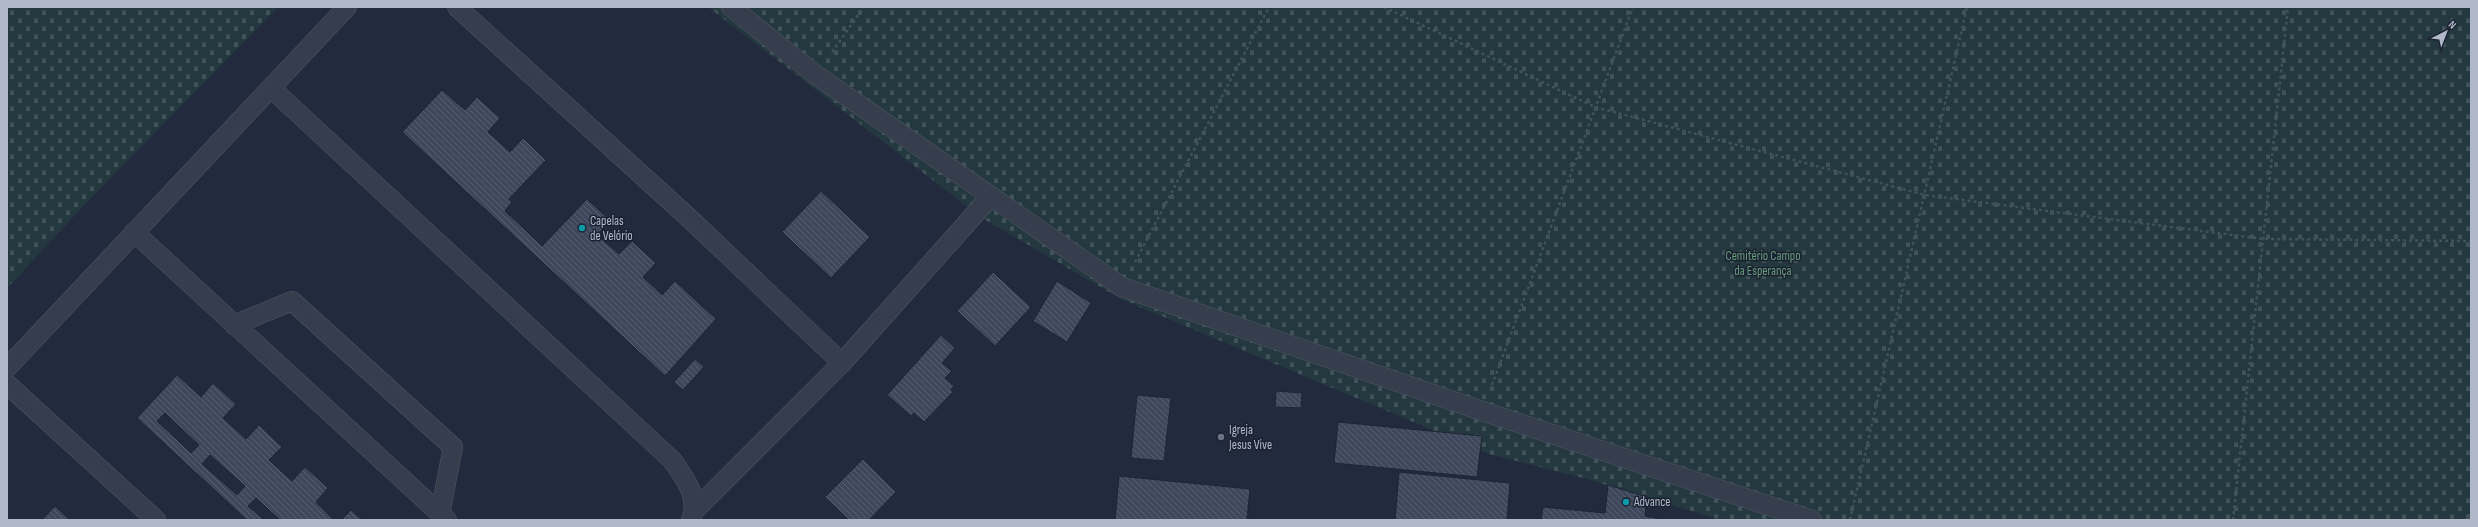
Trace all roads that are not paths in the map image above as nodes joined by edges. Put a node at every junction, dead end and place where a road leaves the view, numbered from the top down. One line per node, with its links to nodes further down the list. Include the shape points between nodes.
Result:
1 (347, 7): 4 (lane)
2 (457, 7): 8 (lane, via 689,218)
3 (731, 7): 5 (lane, via 816,75)
4 (271, 88): 6 (lane); 11 (lane, via 672,460 684,476 693,496)
5 (991, 196): 8 (lane); 14 (lane, via 1122,287 1482,411)
6 (134, 232): 7 (lane); 9 (lane)
7 (234, 325): 12 (lane); 12 (lane, via 292,301 448,442 453,447)
8 (842, 363): 11 (lane)
9 (7, 368)
10 (7, 384): 13 (lane)
11 (693, 515)
12 (444, 517)
13 (156, 520)
14 (1812, 520)

